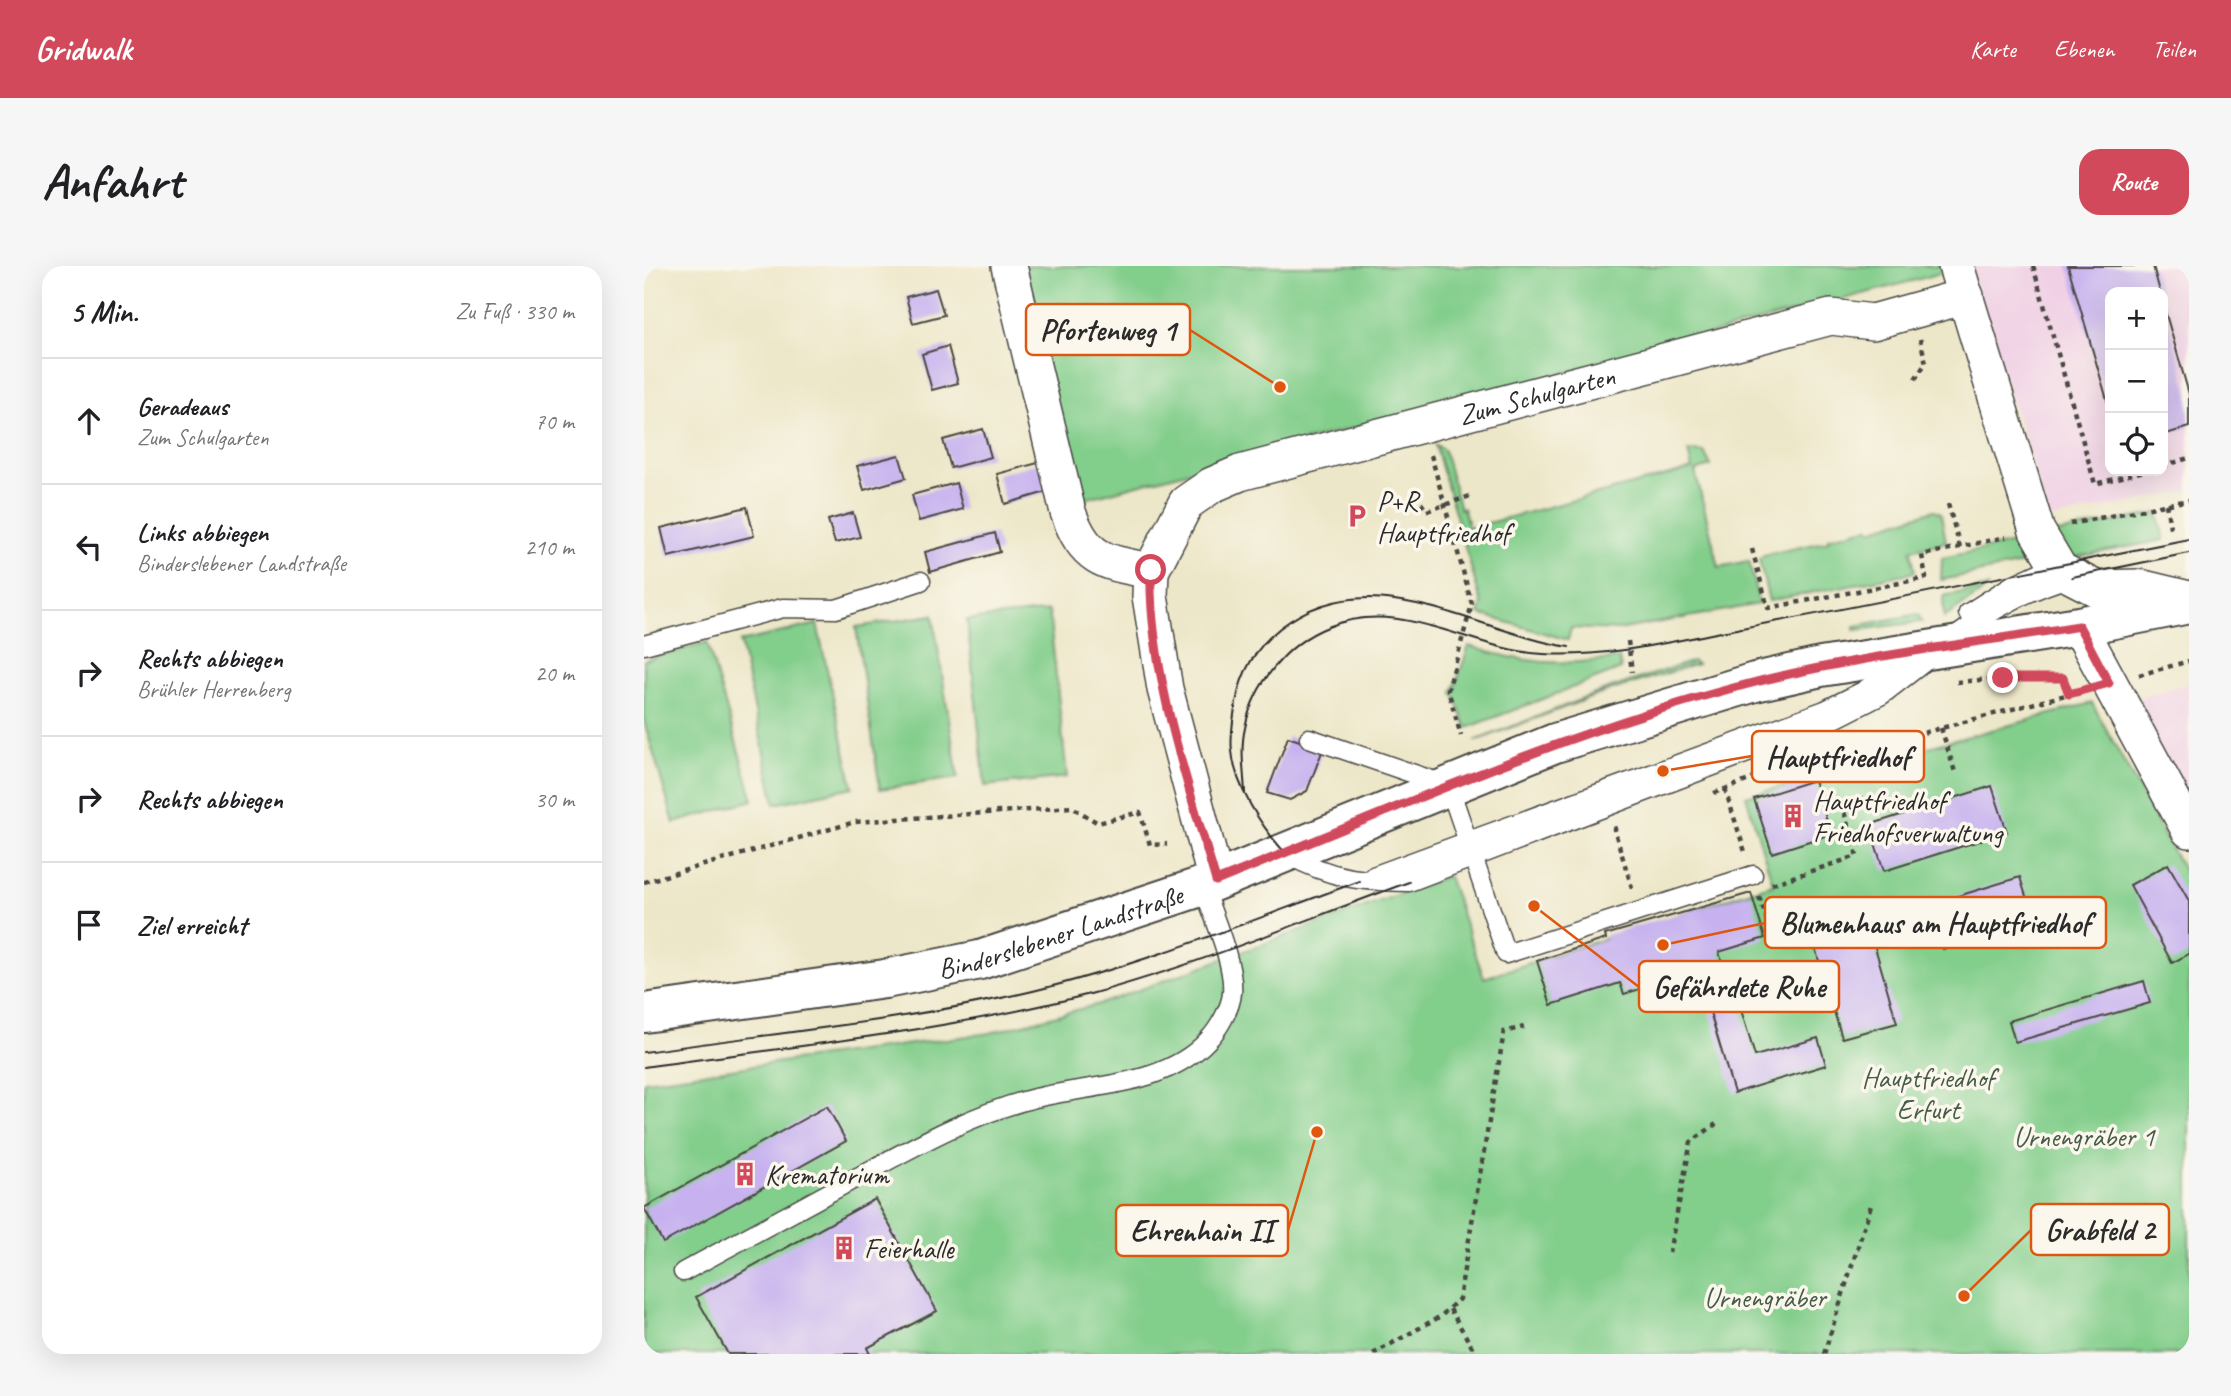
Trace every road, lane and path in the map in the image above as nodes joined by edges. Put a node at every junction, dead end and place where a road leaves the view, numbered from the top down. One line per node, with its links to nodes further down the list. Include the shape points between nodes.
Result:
1 (1009, 266): 22 (street, via 1077,538 1093,554)
2 (2033, 266): 11 (path, via 2095,484)
3 (2188, 266): 4 (path)
4 (2189, 271)
5 (1961, 281): 6 (street, Zum Schulgarten); 18 (street)
6 (1912, 311): 7 (path, via 1926,363); 8 (street, Zum Schulgarten, via 1873,321 1831,317)
7 (1914, 379)
8 (1422, 424): 17 (path); 22 (street, Zum Schulgarten, via 1240,473 1212,485 1186,503)
9 (2189, 458): 10 (path)
10 (2168, 464)
11 (2125, 476)
12 (1470, 496): 17 (path)
13 (2189, 500): 16 (path)
14 (1421, 503): 17 (path, via 1427,511)
15 (1948, 504): 20 (path)
16 (2166, 504): 18 (path); 19 (path)
17 (1445, 505): 36 (path, via 1472,604 1448,690)
18 (2037, 531): 20 (path); 23 (street)
19 (2171, 533)
20 (1960, 547): 21 (path, via 1922,555 1926,578 1769,611)
21 (1752, 549)
22 (1151, 570): 49 (street, Zum Schulgarten, via 1150,596 1165,689)
23 (2064, 571): 25 (street, via 2095,588 2139,587); 30 (lane, via 1987,613); 30 (lane, via 1983,602)
24 (921, 581): 29 (lane, via 836,609 783,608)
25 (2189, 599)
26 (2189, 604): 27 (main road, Binderslebener Landstraße)
27 (2079, 626): 30 (main road, Binderslebener Landstraße); 33 (street)
28 (1628, 641): 32 (path)
29 (644, 645)
30 (1936, 661): 34 (path, via 2003,678 2063,678); 39 (main road, Binderslebener Landstraße, via 1821,667 1755,682 1597,729); 45 (lane, via 1825,710); 45 (lane, via 1829,722)
31 (2189, 661): 33 (path)
32 (1632, 672)
33 (2109, 683): 34 (path); 43 (street)
34 (2069, 694): 35 (path)
35 (1941, 728): 38 (path); 40 (path, via 1859,750 1830,750)
36 (1461, 736)
37 (1309, 738): 39 (lane)
38 (1955, 772)
39 (1448, 786): 45 (lane); 46 (main road, Binderslebener Landstraße)
40 (1713, 794)
41 (1876, 795): 47 (path, via 1842,805 1857,856)
42 (1626, 825): 50 (path, via 1614,829)
43 (2189, 830)
44 (1167, 844): 48 (path, via 1150,845 1139,812 1098,823 1072,807 868,821 824,828)
45 (1471, 850): 46 (lane, via 1409,881 1360,881 1321,872); 50 (lane, via 1506,954)
46 (1285, 853): 49 (main road, Binderslebener Landstraße)
47 (1759, 880): 50 (lane)
48 (644, 882)
49 (1210, 883): 51 (main road, Binderslebener Landstraße, via 979,960 885,979); 56 (lane, via 1232,993 1208,1040 1173,1067 1034,1098 972,1119 926,1139)
50 (1639, 911)
51 (644, 1013)
52 (1524, 1027): 57 (path, via 1504,1032 1459,1299)
53 (1716, 1124): 55 (path, via 1691,1142)
54 (1871, 1205): 60 (path)
55 (1669, 1254)
56 (683, 1272)
57 (1450, 1309): 58 (path); 59 (path)
58 (1373, 1354)
59 (1476, 1354)
60 (1824, 1354)

